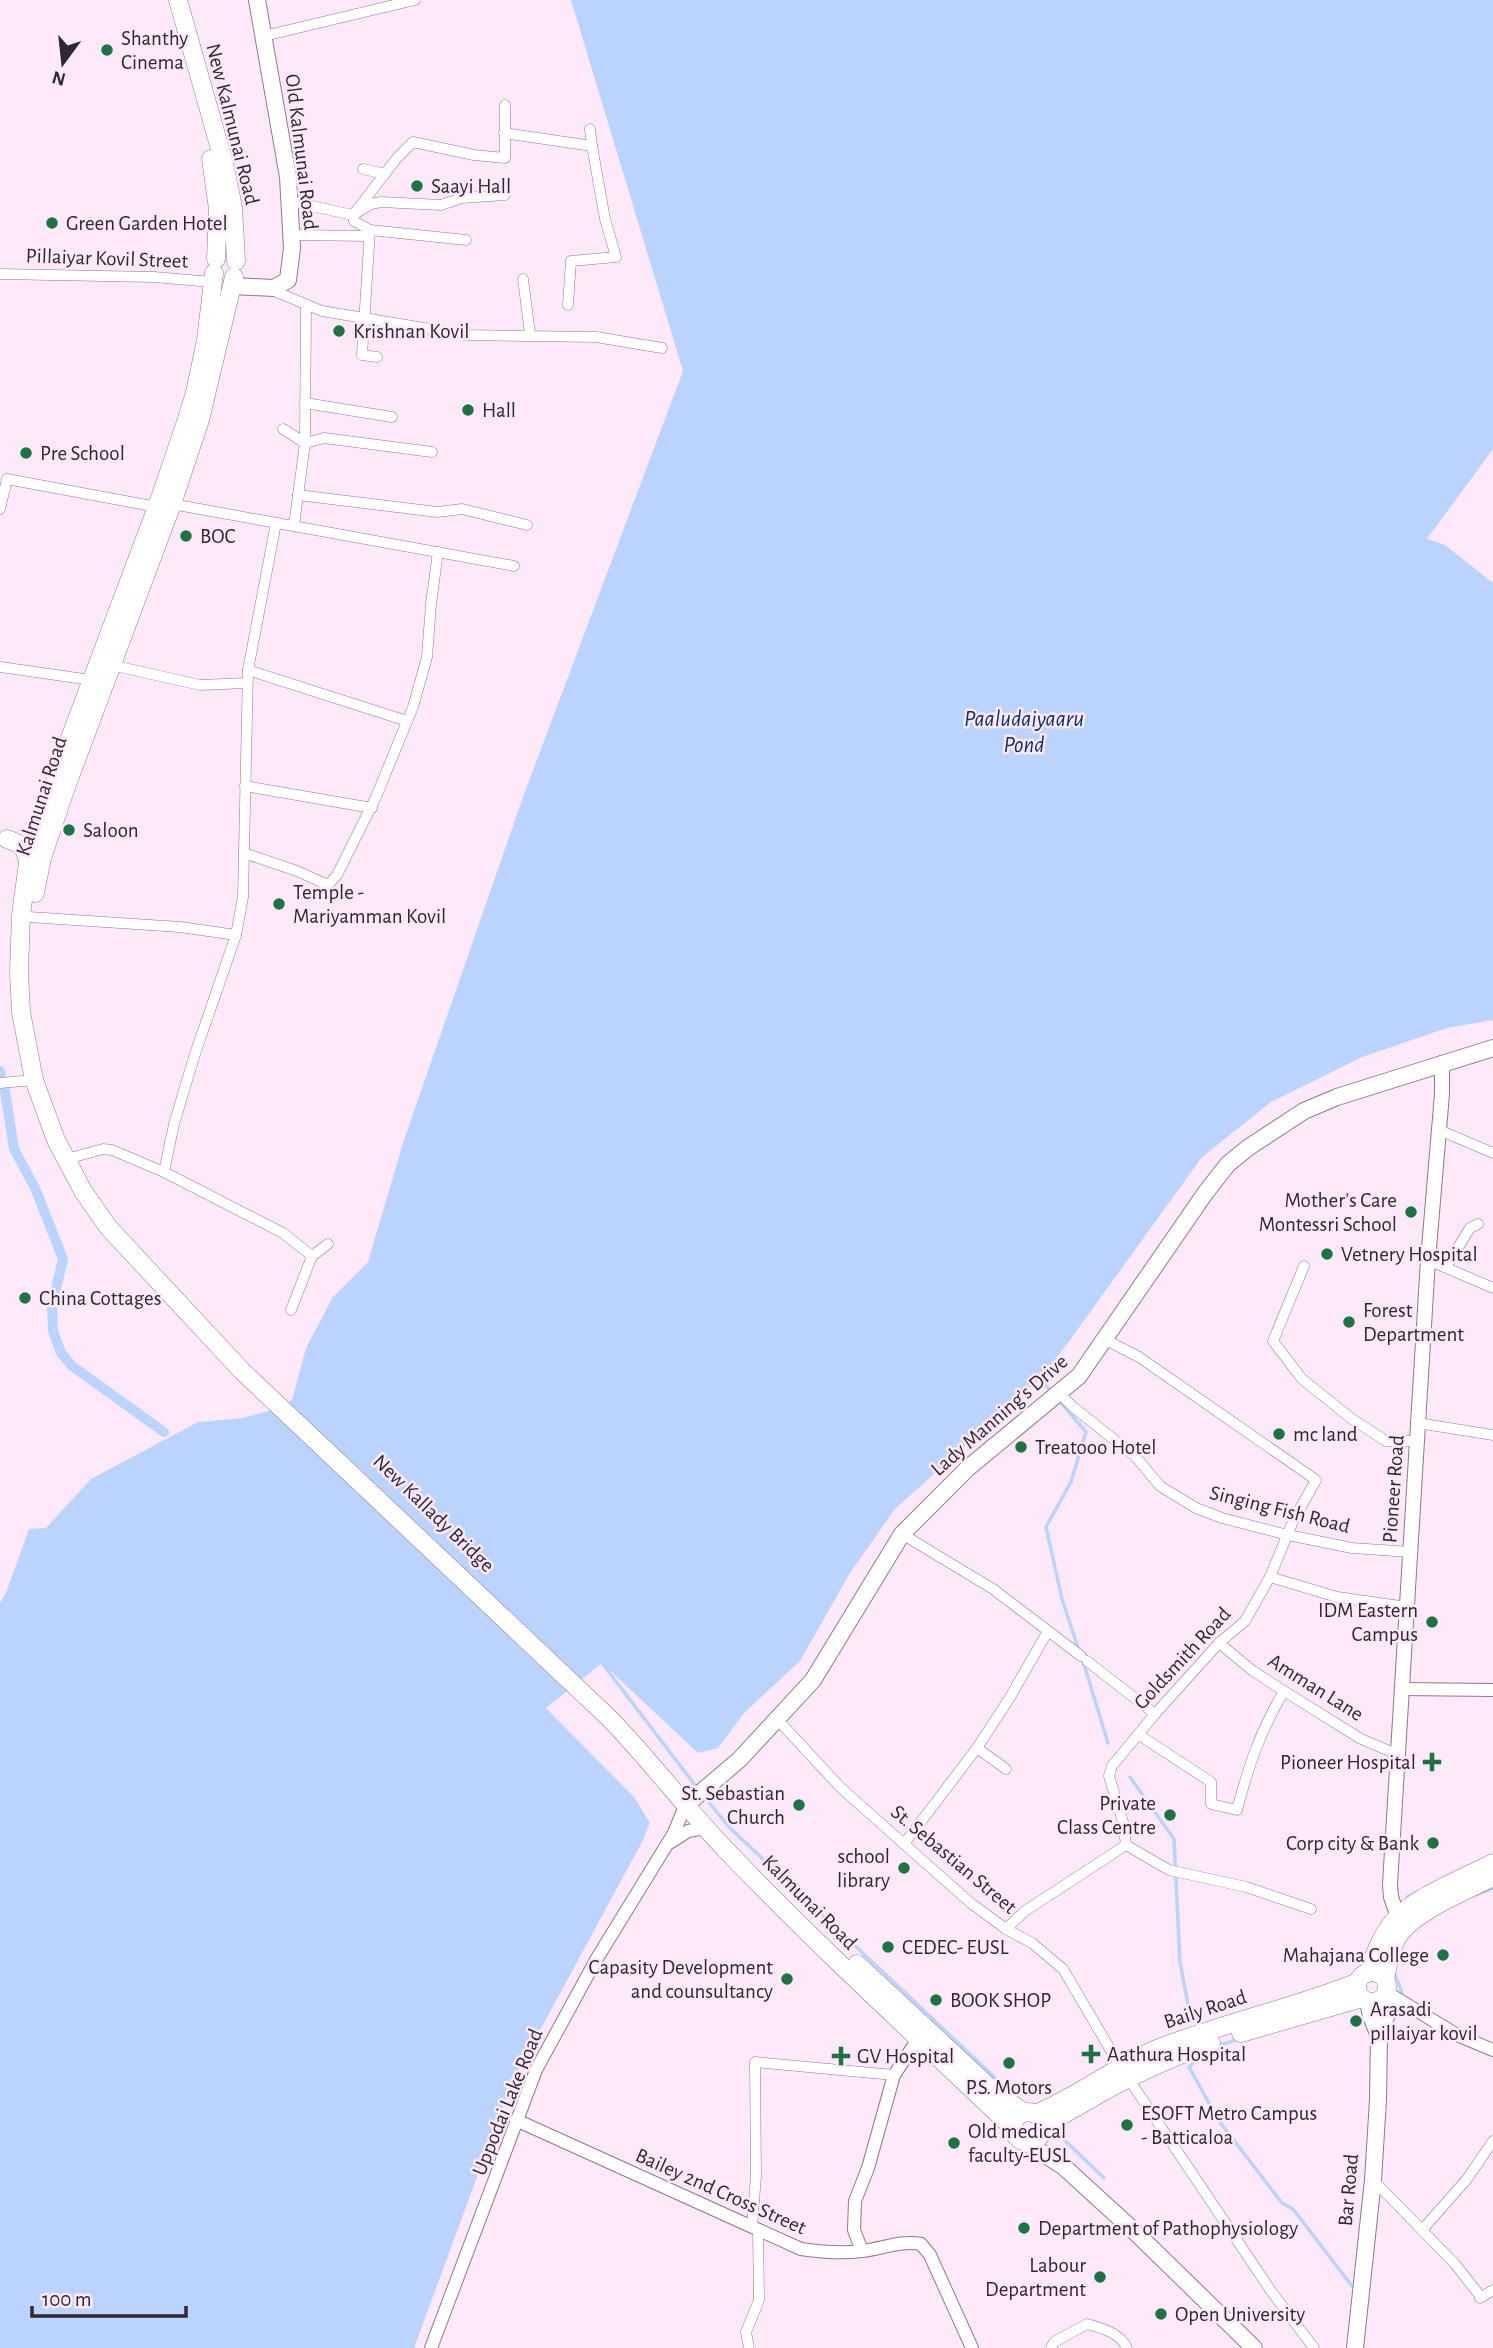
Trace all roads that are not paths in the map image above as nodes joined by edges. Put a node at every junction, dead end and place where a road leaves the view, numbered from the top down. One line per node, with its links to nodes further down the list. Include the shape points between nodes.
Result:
1 (168, 0): 18 (highway, New Kalmunai Road, via 213,166 218,209)
2 (178, 0): 20 (highway, New Kalmunai Road, via 233,207)
3 (257, 0): 5 (main road, Old Kalmunai Road)
4 (415, 0): 5 (street)
5 (264, 36): 13 (main road, Old Kalmunai Road)
6 (505, 105): 8 (street)
7 (590, 129): 9 (street)
8 (504, 133): 9 (street); 11 (street, via 505,158 413,142)
9 (592, 146): 24 (street, via 616,257 571,261)
10 (363, 169): 11 (street)
11 (385, 174): 14 (street)
12 (505, 195): 14 (street, via 462,198 441,205 381,202)
13 (289, 201): 14 (street); 16 (main road, Old Kalmunai Road)
14 (353, 215): 15 (street)
15 (369, 233): 16 (street); 17 (street); 25 (street)
16 (292, 235): 22 (main road, Old Kalmunai Road, via 288,279 281,286)
17 (466, 240)
18 (214, 271): 19 (street, Pillaiyar Kovil Street, via 155,276); 20 (highway, via 227,255); 35 (highway, Kalmunai Road, via 195,393)
19 (0, 274)
20 (234, 274): 22 (main road); 35 (highway, Kalmunai Road, via 209,387)
21 (523, 279): 26 (street)
22 (264, 287): 23 (street)
23 (306, 305): 25 (street); 29 (street)
24 (568, 305)
25 (364, 318): 26 (street, via 466,335); 28 (street, via 362,355)
26 (530, 334): 27 (street, via 596,337)
27 (662, 348)
28 (377, 357)
29 (305, 403): 30 (street); 32 (street)
30 (392, 417)
31 (283, 429): 32 (street)
32 (304, 443): 33 (street, via 324,438); 34 (street)
33 (432, 452)
34 (298, 495): 38 (street, via 437,512 461,509); 39 (street)
35 (164, 506): 36 (street, via 7,479); 37 (street); 42 (highway, Kalmunai Road); 45 (highway, Kalmunai Road)
36 (0, 509)
37 (276, 523): 39 (street); 44 (street)
38 (527, 525)
39 (294, 526): 40 (street)
40 (438, 552): 41 (street); 47 (street, via 427,657)
41 (514, 566)
42 (111, 665): 46 (street, via 200,685); 54 (highway, Kalmunai Road, via 42,858)
43 (0, 667): 45 (street)
44 (248, 670): 46 (street); 47 (street)
45 (91, 680): 51 (highway, Kalmunai Road)
46 (247, 683): 48 (street)
47 (407, 721): 49 (street)
48 (245, 786): 49 (street); 52 (street)
49 (372, 808): 52 (street, via 328,885)
50 (4, 839): 51 (street); 53 (highway, via 26,850)
51 (35, 839): 53 (highway, Kalmunai Road)
52 (244, 853): 55 (street)
53 (28, 863): 58 (highway, Kalmunai Road, via 19,972 21,1012)
54 (29, 917): 55 (street); 58 (highway, Kalmunai Road, via 27,999)
55 (236, 934): 63 (street, via 188,1077)
56 (1493, 1048): 57 (main road, Lady Manning’s Drive)
57 (1442, 1063): 60 (main road, Pioneer Road); 72 (main road, Lady Manning’s Drive, via 1304,1111 1228,1164)
58 (38, 1079): 59 (street); 62 (highway, Kalmunai Road); 73 (highway, Kalmunai Road, via 55,1140 108,1227)
59 (0, 1083)
60 (1439, 1130): 61 (street); 67 (main road, Pioneer Road)
61 (1493, 1153)
62 (74, 1157): 63 (street, via 112,1150); 73 (highway, Kalmunai Road, via 113,1222)
63 (164, 1172): 66 (street, via 283,1233)
64 (1478, 1224): 69 (street, via 1470,1228)
65 (328, 1244): 66 (street)
66 (312, 1256): 71 (street)
67 (1428, 1260): 69 (street); 75 (main road, Pioneer Road)
68 (1304, 1266): 77 (street, via 1273,1341 1301,1379 1352,1419 1386,1441)
69 (1446, 1267): 70 (street)
70 (1493, 1288)
71 (291, 1310)
72 (1106, 1340): 74 (main road, Lady Manning’s Drive, via 1079,1376); 79 (street, Goldsmith Road, via 1139,1357 1316,1480)
73 (244, 1368): 88 (highway, New Kallady Bridge)
74 (1058, 1392): 78 (main road, Lady Manning’s Drive, via 968,1468); 79 (street, Singing Fish Road, via 1135,1456 1160,1486 1209,1513)
75 (1418, 1423): 76 (street); 77 (main road, Pioneer Road)
76 (1493, 1435)
77 (1417, 1441): 80 (main road, Pioneer Road)
78 (902, 1534): 83 (street, via 993,1589); 90 (main road, Lady Manning’s Drive, via 813,1681)
79 (1288, 1535): 80 (street, Singing Fish Road, via 1352,1548); 81 (street, Goldsmith Road)
80 (1410, 1552): 82 (main road, Pioneer Road)
81 (1270, 1577): 82 (street, via 1337,1597); 84 (street, Goldsmith Road, via 1245,1620)
82 (1407, 1607): 85 (main road, Pioneer Road)
83 (1048, 1631): 89 (street); 92 (street)
84 (1219, 1643): 87 (street, Amman Lane); 89 (street, Goldsmith Road)
85 (1401, 1689): 86 (street); 93 (main road, Pioneer Road)
86 (1493, 1690)
87 (1284, 1691): 91 (street, via 1251,1757 1237,1810 1211,1804 1211,1782); 93 (street, Amman Lane, via 1362,1739)
88 (588, 1695): 96 (highway, Kalmunai Road); 97 (highway, Kalmunai Road)
89 (1154, 1714): 91 (street, Goldsmith Road)
90 (778, 1720): 95 (main road, Lady Manning’s Drive); 99 (street, St. Sebastian Street, via 840,1787)
91 (1139, 1735): 100 (street, Goldsmith Road, via 1109,1776)
92 (977, 1748): 94 (street); 99 (street)
93 (1397, 1754): 105 (main road, Pioneer Road, via 1390,1884)
94 (1006, 1769)
95 (712, 1784): 96 (main road, via 693,1791); 97 (main road, Lady Manning’s Drive)
96 (678, 1787): 97 (highway, Kalmunai Road)
97 (688, 1804): 98 (highway, Kalmunai Road); 101 (street, Uppodai Lake Road); 112 (highway, Kalmunai Road, via 752,1869 988,2086)
98 (706, 1828): 101 (street, Uppodai Lake Road, via 688,1831); 108 (highway, Kalmunai Road)
99 (904, 1844): 106 (street, St. Sebastian Street)
100 (1126, 1845): 104 (street, via 1169,1870 1246,1887); 106 (street)
101 (665, 1847): 113 (street, Uppodai Lake Road, via 559,2024)
102 (1493, 1863): 105 (highway, Bar Road)
103 (1493, 1877): 107 (highway, Bar Road, via 1404,1928)
104 (1311, 1909)
105 (1398, 1917): 107 (highway, Bar Road, via 1378,1946)
106 (1006, 1929): 110 (street, St. Sebastian Street, via 1063,1969)
107 (1373, 1989): 109 (street); 110 (highway, Baily Road, via 1272,2011 1172,2043); 118 (main road, Bar Road, via 1386,2005 1387,2014 1379,2036)
108 (918, 2039): 111 (street); 115 (highway, Kalmunai Road)
109 (1493, 2050)
110 (1123, 2072): 112 (highway, Baily Road); 114 (highway, Baily Road); 129 (street, St. Sebastian Street)
111 (894, 2076): 119 (street, via 755,2062); 121 (street, via 855,2201 854,2230)
112 (1030, 2113): 114 (highway, via 1042,2122); 115 (highway, via 1016,2119)
113 (516, 2120): 119 (street, Bailey 2nd Cross Street); 123 (street, Uppodai Lake Road)
114 (1042, 2132): 115 (highway, via 1036,2140); 117 (main road)
115 (1019, 2135): 117 (main road)
116 (1493, 2141): 120 (street)
117 (1064, 2166): 128 (main road)
118 (1373, 2180): 120 (street); 130 (main road, Bar Road)
119 (755, 2228): 121 (street, Bailey 2nd Cross Street, via 801,2249); 124 (street, via 759,2300 746,2332)
120 (1422, 2230): 122 (street, via 1480,2297)
121 (862, 2251): 125 (street, Bailey 2nd Cross Street, via 908,2242 921,2244)
122 (1493, 2290)
123 (431, 2348)
124 (749, 2348)
125 (972, 2348)
126 (1051, 2348): 127 (street, via 1087,2324 1106,2329)
127 (1127, 2348)
128 (1254, 2348)
129 (1314, 2348)
130 (1355, 2348)

